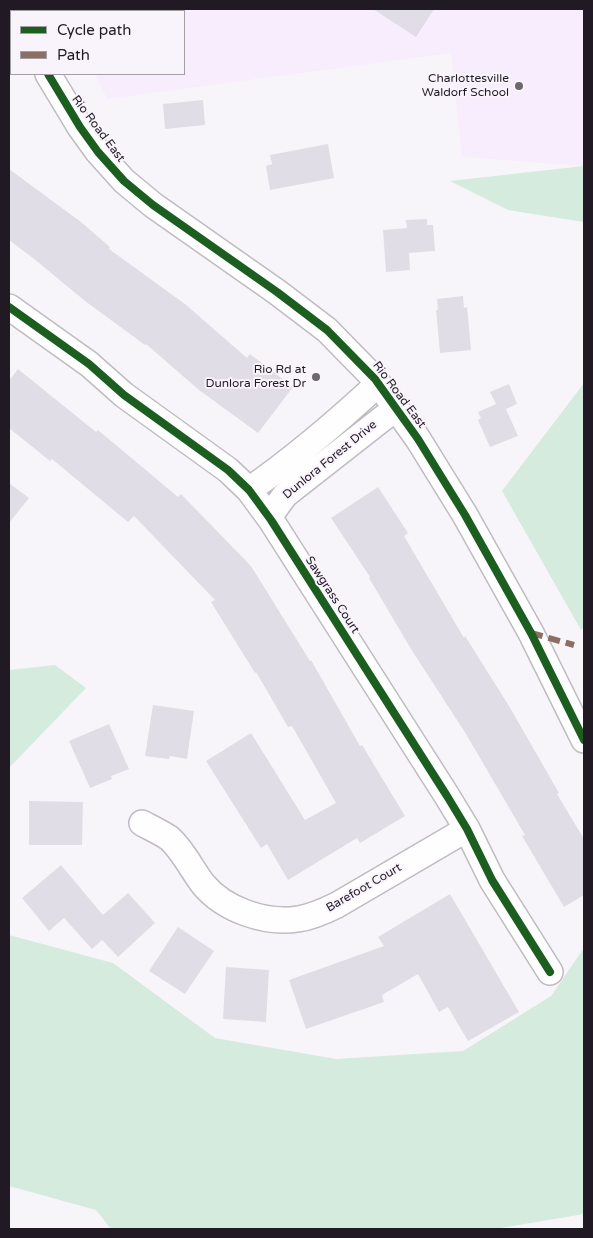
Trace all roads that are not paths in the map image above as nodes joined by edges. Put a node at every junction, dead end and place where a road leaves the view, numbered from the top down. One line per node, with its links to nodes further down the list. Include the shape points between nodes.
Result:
1 (49, 75): 3 (street, Rio Road East, via 80,127 124,180 327,330)
2 (9, 307): 5 (street, Sawgrass Court, via 89,364 124,395 228,470)
3 (378, 384): 4 (street, Rio Road East); 5 (street, Dunlora Forest Drive)
4 (396, 408): 6 (street, Dunlora Forest Drive, via 284,495); 7 (street, Rio Road East, via 465,515 531,633)
5 (249, 490): 6 (street, Sawgrass Court)
6 (269, 517): 9 (street, Sawgrass Court)
7 (584, 740)
8 (142, 823): 9 (street, Barefoot Court, via 170,839 205,886 220,899 239,910 279,920 298,920 338,905)
9 (467, 829): 10 (street, Sawgrass Court, via 492,880)
10 (550, 972)

